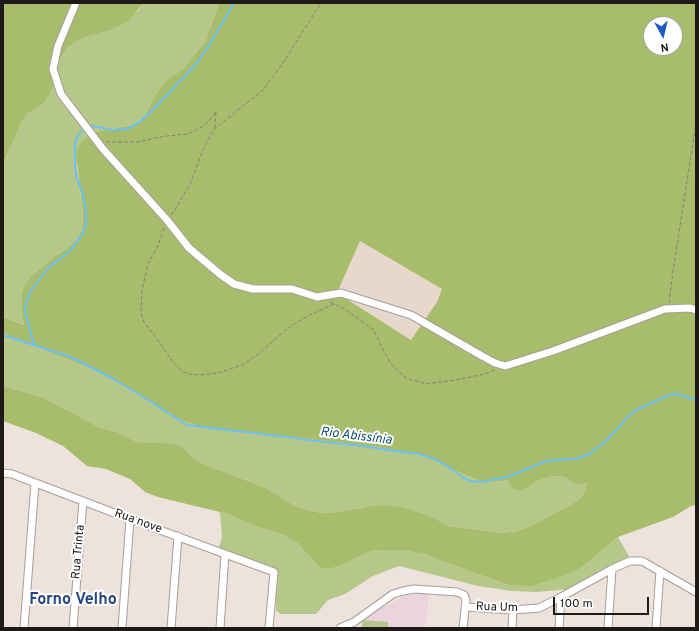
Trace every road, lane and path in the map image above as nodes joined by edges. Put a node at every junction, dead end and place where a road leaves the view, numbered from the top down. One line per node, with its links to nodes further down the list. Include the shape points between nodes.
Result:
1 (75, 3): 5 (street, via 58,46 53,69 60,94)
2 (321, 3): 4 (path, via 262,91)
3 (696, 123): 9 (path)
4 (215, 129): 5 (path, via 216,111 208,122 188,134 140,142); 6 (path, via 202,152 192,182)
5 (98, 143): 6 (street)
6 (166, 220): 8 (path, via 158,246 148,264 142,290 141,313 144,322 182,371 199,375 218,373 242,365 299,321); 11 (street, via 189,248 234,284 253,289 292,289 317,297 341,293 412,315 482,356)
7 (328, 302): 8 (path)
8 (334, 304): 11 (path, via 374,330 391,364 406,378 426,384 485,374)
9 (668, 309): 10 (street); 11 (street)
10 (696, 310)
11 (505, 366)
12 (3, 473): 13 (street, Rua nove)
13 (35, 483): 14 (street, Rua nove); 24 (street)
14 (83, 501): 15 (street, Rua nove); 25 (street, Rua Trinta)
15 (130, 519): 16 (street, Rua nove); 26 (street)
16 (178, 536): 17 (street, Rua nove); 27 (street)
17 (225, 554): 28 (street); 29 (street, Rua nove, via 274,572)
18 (612, 569): 19 (street, Rua Um, via 630,561 642,561); 21 (street, Rua Um); 35 (street)
19 (660, 571): 20 (street); 36 (street)
20 (696, 592)
21 (561, 597): 23 (street, Rua Um, via 539,608); 34 (street)
22 (465, 607): 23 (street, Rua Um); 31 (street, Rua Um, via 464,595 457,592 403,590 393,594 354,622); 32 (street)
23 (513, 610): 33 (street)
24 (24, 628)
25 (73, 628)
26 (122, 628)
27 (172, 628)
28 (220, 628)
29 (269, 628): 30 (street)
30 (276, 628)
31 (340, 628)
32 (463, 628)
33 (512, 628)
34 (559, 628)
35 (608, 628)
36 (656, 628)

